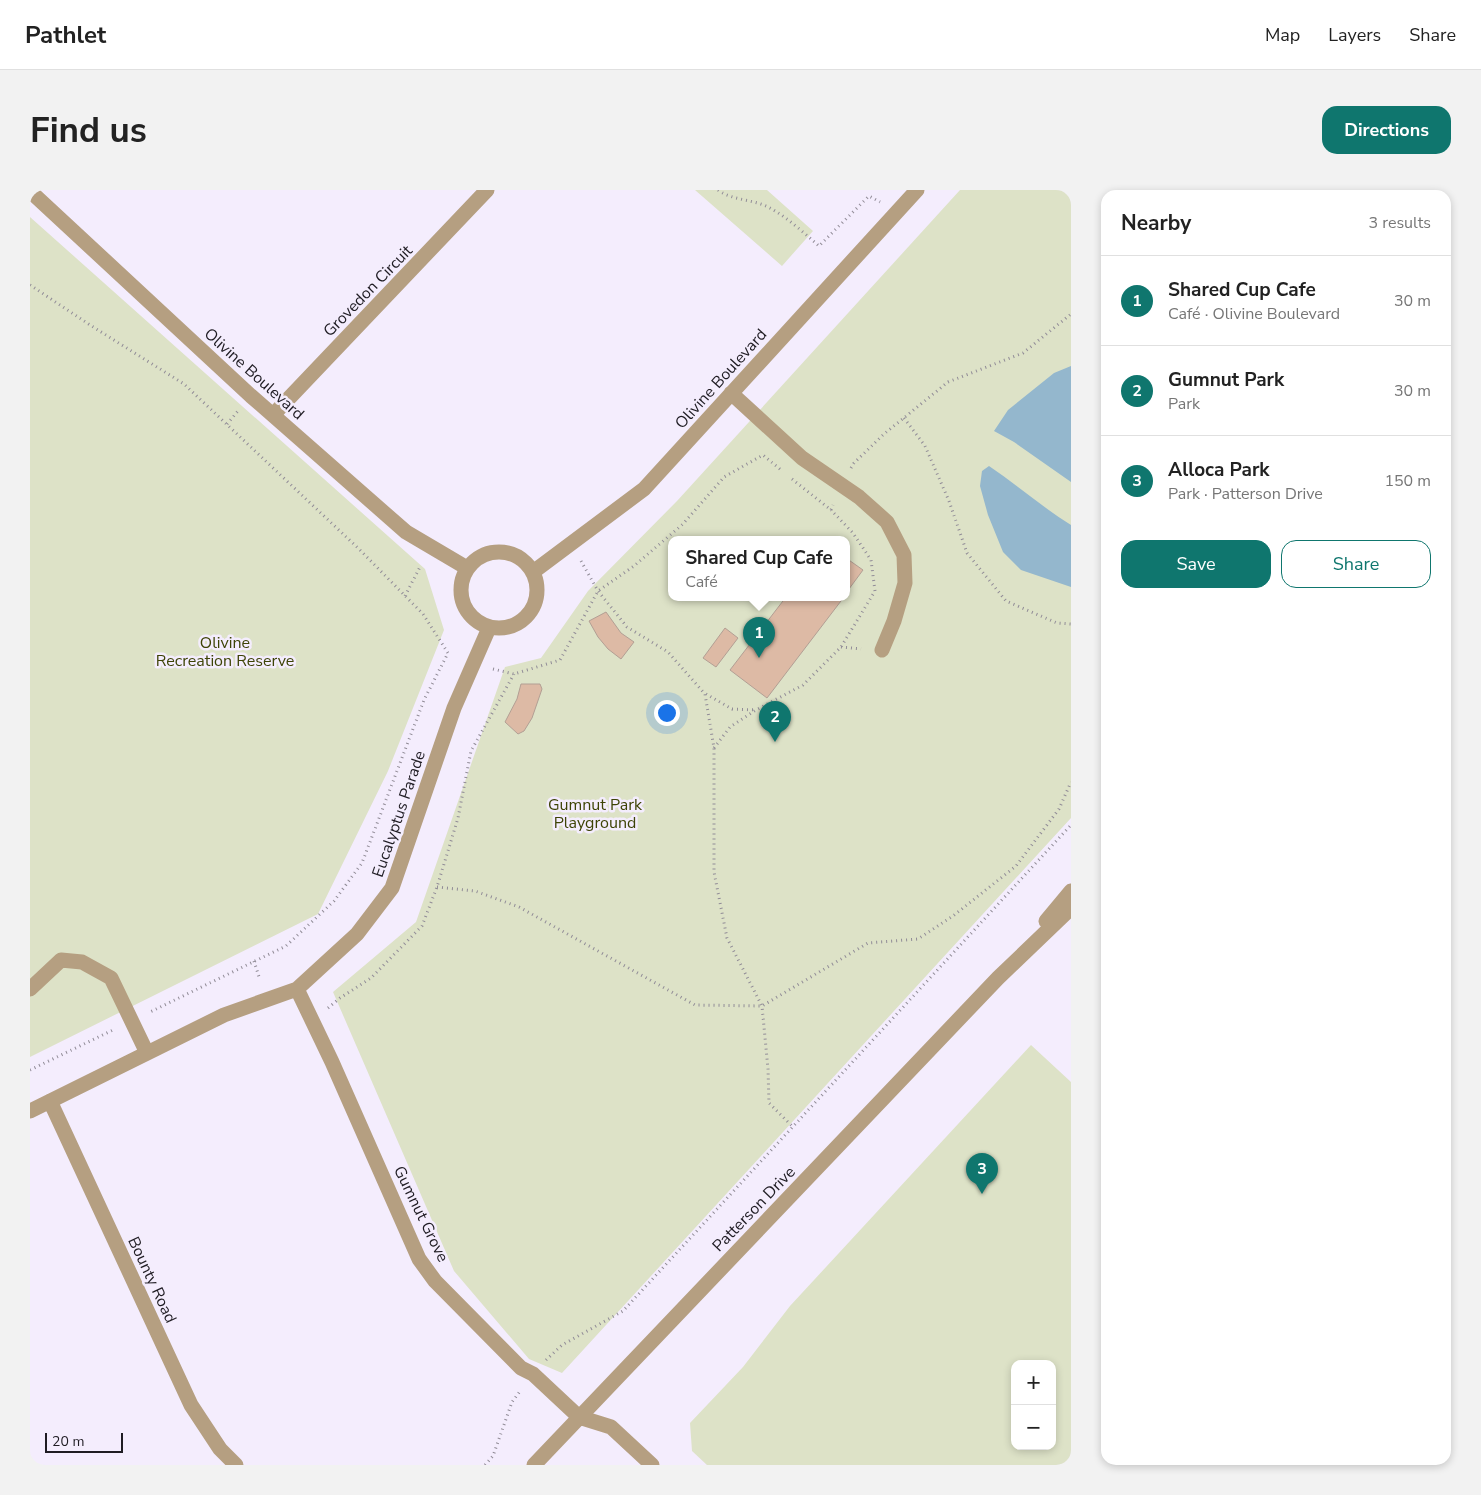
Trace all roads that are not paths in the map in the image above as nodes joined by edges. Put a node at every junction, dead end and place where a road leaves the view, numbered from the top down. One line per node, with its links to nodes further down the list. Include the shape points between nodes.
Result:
1 (917, 190): 4 (street, Olivine Boulevard)
2 (30, 191): 5 (street, Olivine Boulevard)
3 (479, 193): 5 (street, Grovedon Circuit)
4 (731, 393): 7 (street, Olivine Boulevard, via 644,489); 9 (street, via 802,458 859,496 887,522 904,555 905,583)
5 (273, 416): 6 (street, Olivine Boulevard, via 406,532)
6 (467, 568): 7 (street, via 488,553 502,552 515,555); 8 (street, via 460,586 462,600 467,612)
7 (532, 572): 8 (street, via 537,584 536,598 528,615 518,624)
8 (489, 628): 14 (street, Eucalyptus Parade, via 454,708 392,888 357,934)
9 (882, 650)
10 (1071, 891): 12 (street, Patterson Drive)
11 (1071, 908): 12 (street, Patterson Drive)
12 (998, 978): 18 (street, Patterson Drive)
13 (30, 989): 15 (street, via 61,960 82,962 111,978)
14 (297, 989): 15 (street, Eucalyptus Parade, via 224,1015); 18 (street, Gumnut Grove, via 419,1259 435,1281 521,1368 533,1374)
15 (147, 1053): 16 (street, Eucalyptus Parade)
16 (50, 1101): 17 (street, Eucalyptus Parade); 19 (street, Bounty Road, via 191,1405 220,1450)
17 (30, 1111)
18 (579, 1417): 20 (street, Patterson Drive); 21 (street, via 611,1427)
19 (236, 1465)
20 (534, 1465)
21 (652, 1465)

